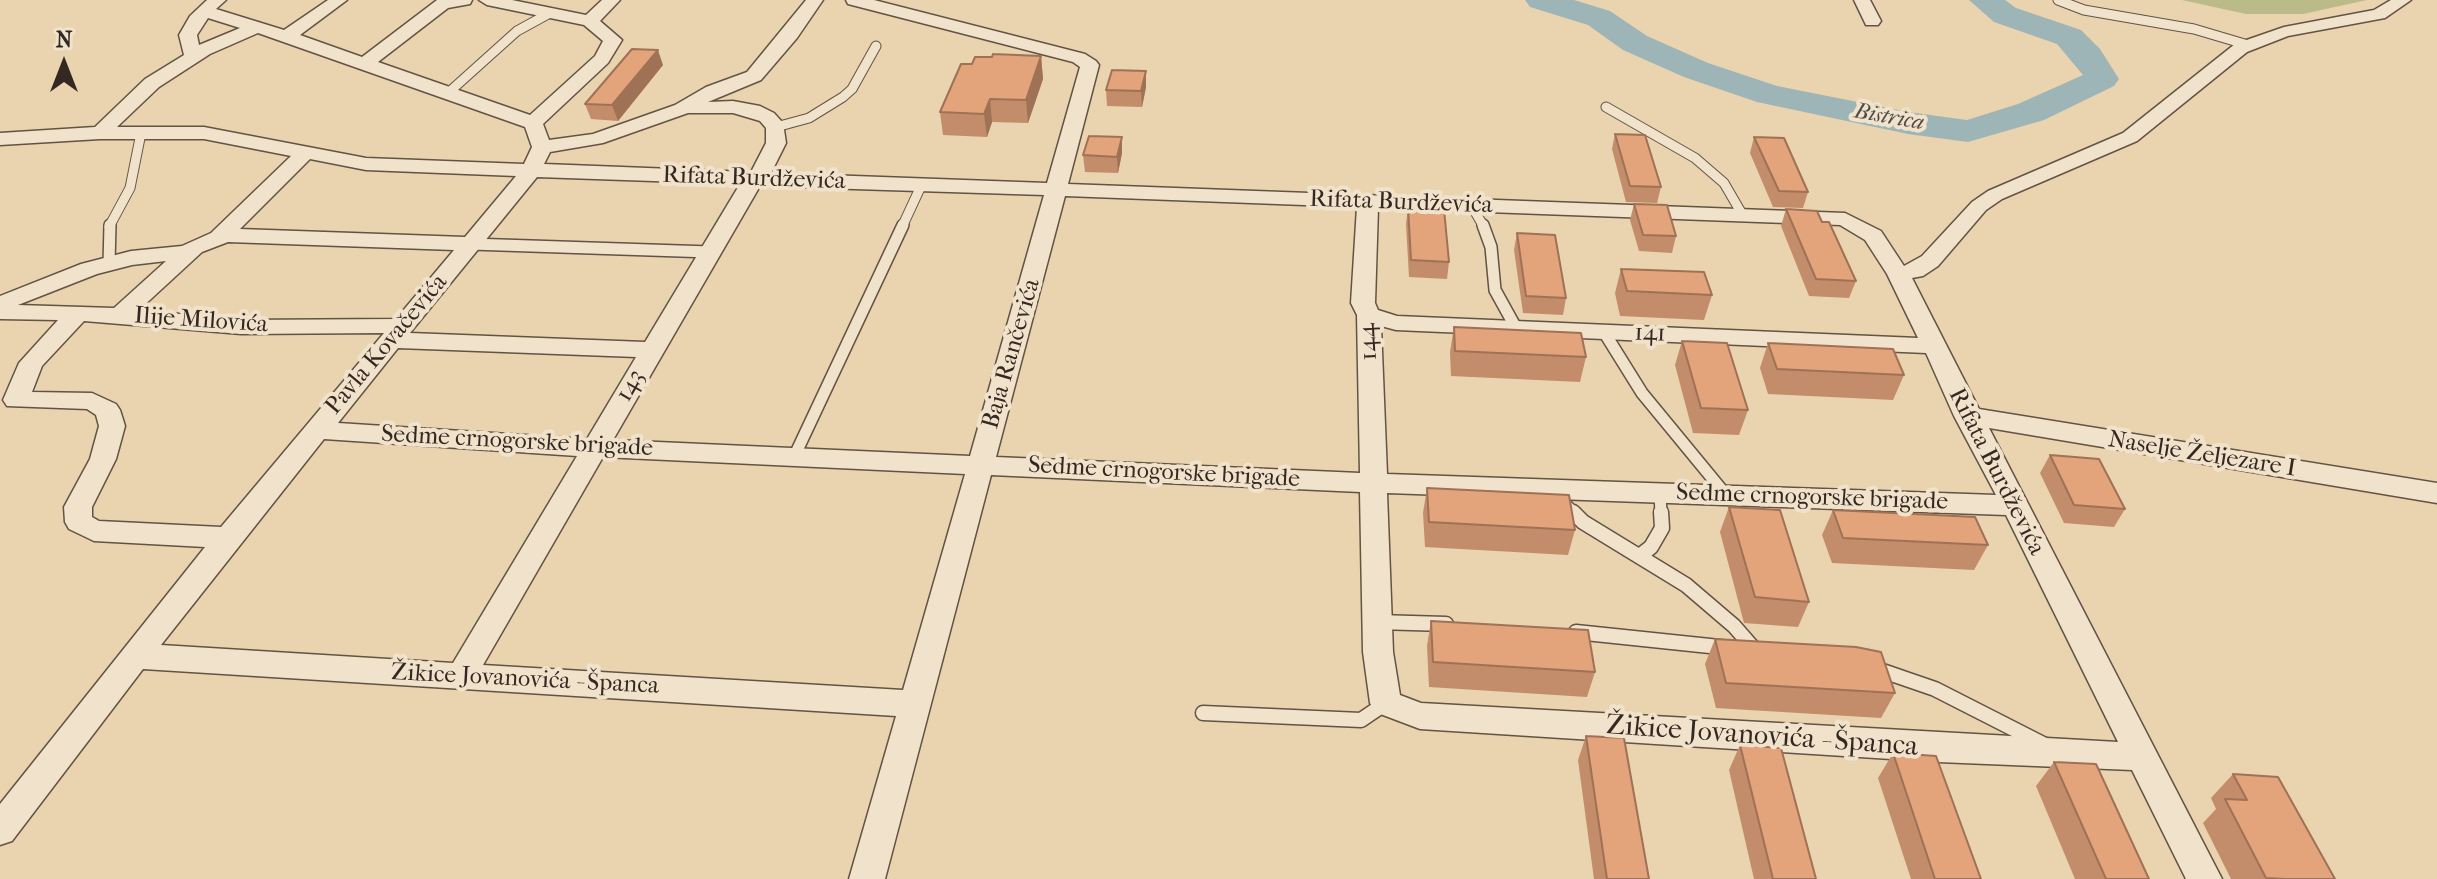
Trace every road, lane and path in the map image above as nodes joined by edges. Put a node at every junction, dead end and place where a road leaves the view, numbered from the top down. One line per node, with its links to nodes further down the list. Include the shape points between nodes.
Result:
1 (339, 0): 15 (street)
2 (464, 0): 19 (street, via 443,4)
3 (487, 0): 11 (street)
4 (612, 0): 12 (street)
5 (815, 0): 22 (street, via 754,76)
6 (854, 0): 33 (street, Baja Rančevića, via 1090,65)
7 (1862, 0): 13 (street)
8 (2058, 0): 16 (lane)
9 (2403, 0): 16 (street, via 2379,14 2284,32)
10 (211, 7): 14 (street); 18 (street, via 188,35)
11 (548, 14): 12 (street); 20 (lane, via 517,31)
12 (590, 21): 23 (street, via 613,40 602,59)
13 (1872, 21)
14 (257, 27): 15 (street); 18 (street)
15 (286, 36): 19 (street)
16 (2248, 45): 42 (street, via 2227,56 2130,137 1995,195 1930,261)
17 (876, 46): 24 (lane, via 843,97 809,118)
18 (193, 56): 25 (street, via 152,83)
19 (364, 64): 20 (street)
20 (448, 93): 23 (street)
21 (1606, 107): 36 (lane, via 1695,158 1724,183)
22 (682, 109): 24 (street, via 753,110); 28 (street, via 596,139)
23 (533, 123): 28 (street)
24 (776, 127): 31 (street, 143, via 776,143)
25 (100, 133): 26 (street, Rifata Burdževića); 27 (street, Rifata Burdževića)
26 (141, 133): 29 (street, Rifata Burdževića, via 204,133); 41 (lane, via 130,188 108,229)
27 (0, 139)
28 (542, 147): 30 (street, Pavla Kovačevića)
29 (305, 153): 30 (street, Rifata Burdževića, via 366,164); 37 (street)
30 (531, 171): 31 (street, Rifata Burdževića); 38 (street, Pavla Kovačevića)
31 (755, 180): 32 (street, Rifata Burdževića); 40 (street, 143)
32 (921, 186): 33 (street, Rifata Burdževića); 56 (lane)
33 (1058, 191): 34 (street, Rifata Burdževića); 57 (street, Baja Rančevića)
34 (1368, 201): 35 (street, Rifata Burdževića); 47 (street, 144, via 1363,303)
35 (1471, 205): 36 (street, Rifata Burdževića); 48 (lane, via 1491,247 1500,304)
36 (1742, 214): 42 (street, Rifata Burdževića, via 1833,217 1855,223 1873,236)
37 (219, 237): 38 (street); 39 (street)
38 (471, 244): 40 (lane); 50 (street, Pavla Kovačevića)
39 (187, 252): 41 (street); 46 (street)
40 (710, 252): 52 (street, 143)
41 (109, 264): 43 (street)
42 (1898, 274): 51 (street, Rifata Burdževića)
43 (0, 304)
44 (0, 312): 45 (street, Ilije Milovića)
45 (78, 313): 46 (street, Ilije Milovića); 64 (street, via 31,363 16,400 92,401 107,410 112,426 103,459 78,507 79,522 94,531)
46 (120, 315): 50 (street, Ilije Milovića, via 241,327)
47 (1369, 315): 48 (street, 141, via 1396,323); 58 (street, 144)
48 (1516, 328): 49 (street, 141)
49 (1604, 332): 51 (street, 141); 62 (lane, via 1642,393)
50 (397, 333): 52 (street, Ilije Milovića); 54 (street, Pavla Kovačevića)
51 (1933, 346): 53 (street, Rifata Burdževića)
52 (653, 350): 55 (street, 143)
53 (1967, 416): 61 (street, Naselje Željezare I); 63 (street, Rifata Burdževića)
54 (317, 430): 55 (street, Sedme crnogorske brigade); 64 (street, Pavla Kovačevića)
55 (595, 448): 56 (street, Sedme crnogorske brigade); 71 (street, 143)
56 (794, 457): 57 (street, Sedme crnogorske brigade)
57 (982, 465): 58 (street, Sedme crnogorske brigade); 73 (street, Baja Rančevića)
58 (1373, 483): 59 (street, Sedme crnogorske brigade); 66 (street, 144)
59 (1554, 489): 60 (street, Sedme crnogorske brigade); 65 (lane, via 1583,522)
60 (1660, 493): 62 (street, Sedme crnogorske brigade); 65 (lane, via 1662,528)
61 (2437, 493)
62 (1726, 495): 63 (street, Sedme crnogorske brigade)
63 (2013, 505): 76 (street, Rifata Burdževića)
64 (227, 538): 69 (street, Pavla Kovačevića)
65 (1641, 555): 68 (lane, via 1763,651)
66 (1377, 622): 67 (lane); 72 (street, 144)
67 (1457, 625)
68 (1566, 631)
69 (135, 656): 71 (street, Žikice Jovanovića - Španca); 77 (street, Pavla Kovačevića)
70 (1862, 665): 75 (lane, via 1935,689)
71 (461, 676): 73 (street, Žikice Jovanovića - Španca)
72 (1386, 703): 74 (lane, via 1361,720); 75 (street, Žikice Jovanovića - Španca, via 1420,716)
73 (915, 704): 78 (street, Baja Rančevića)
74 (1203, 713)
75 (2062, 754): 76 (street, Žikice Jovanovića - Španca)
76 (2142, 757): 79 (street, Rifata Burdževića)
77 (0, 830)
78 (867, 879)
79 (2204, 879)

